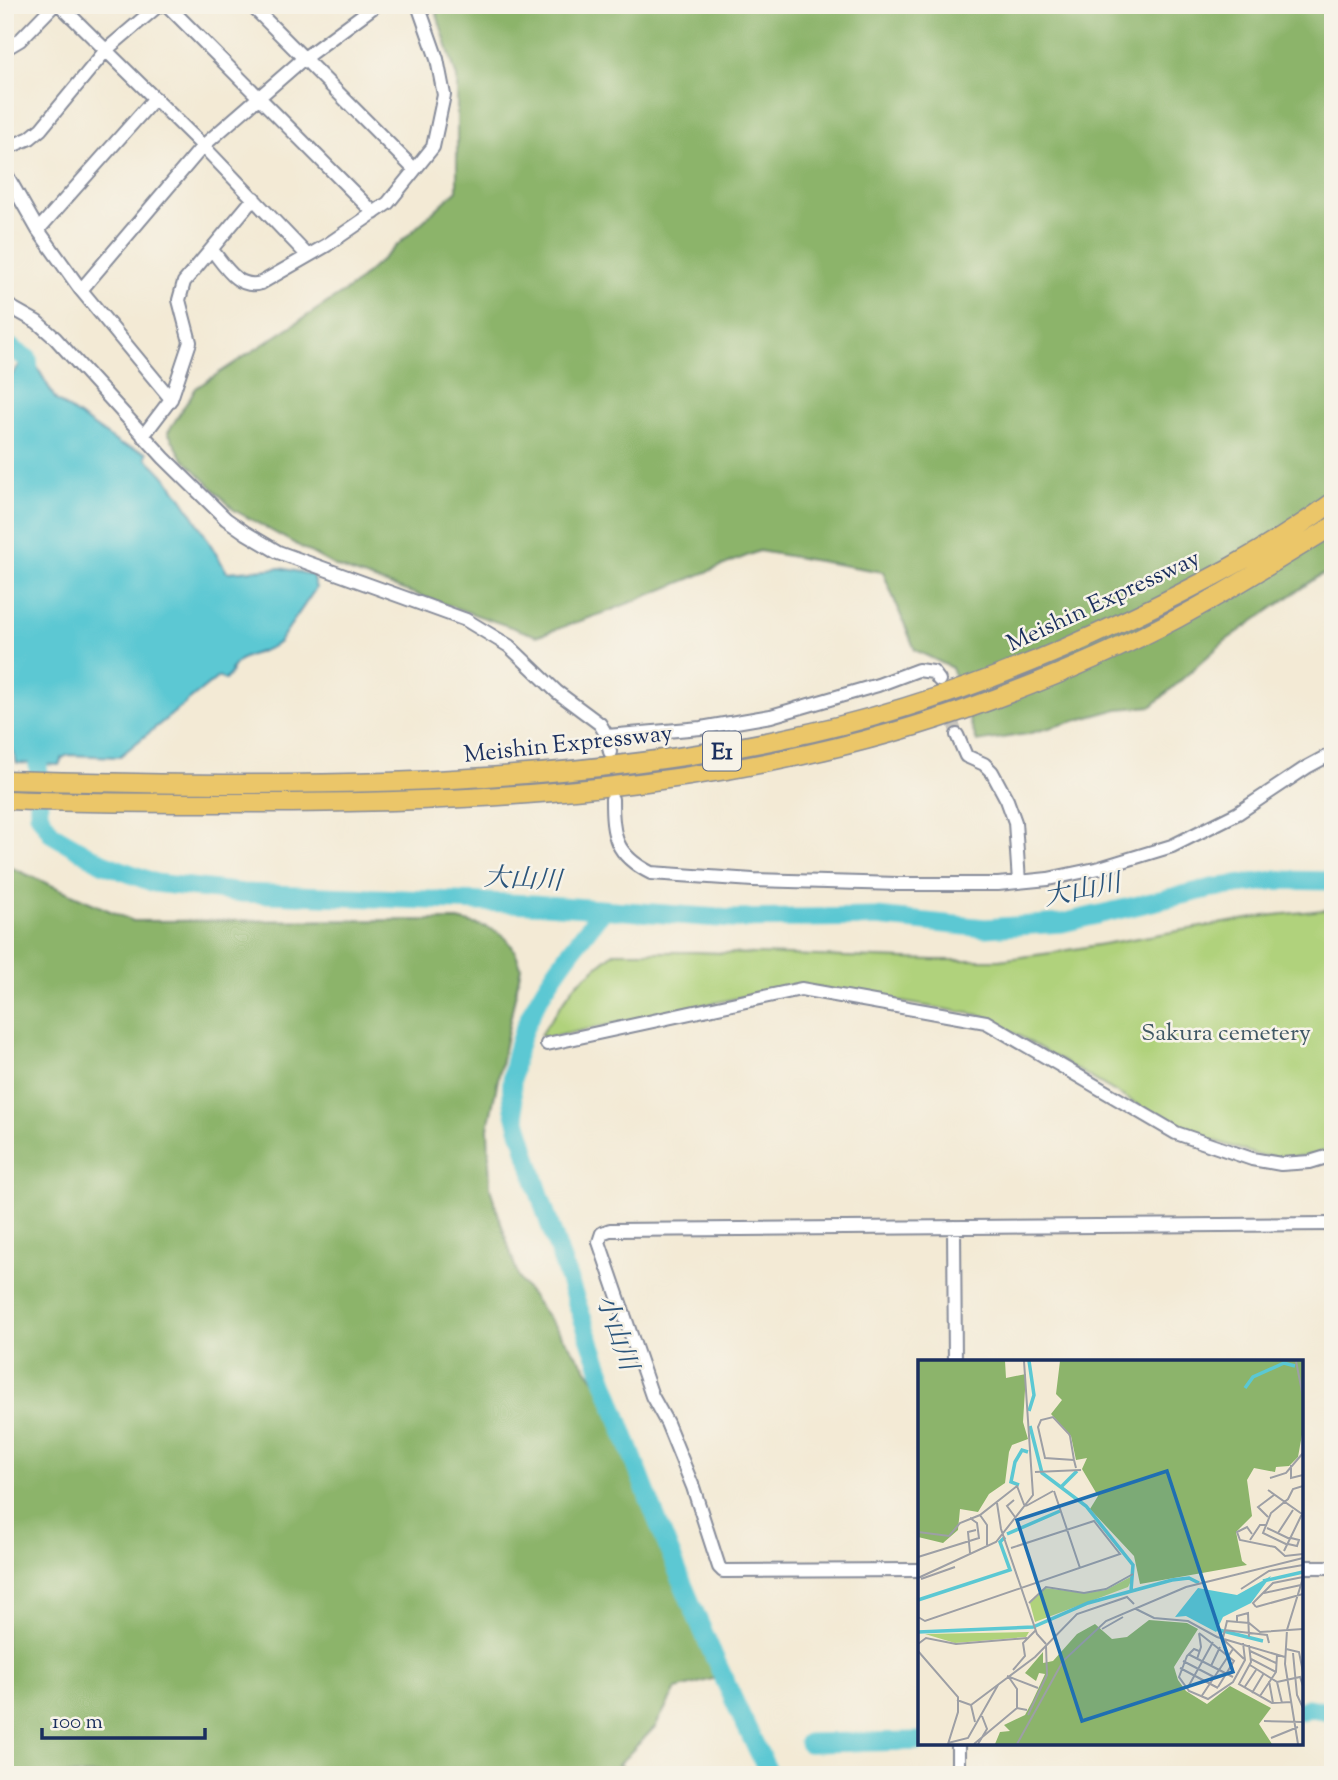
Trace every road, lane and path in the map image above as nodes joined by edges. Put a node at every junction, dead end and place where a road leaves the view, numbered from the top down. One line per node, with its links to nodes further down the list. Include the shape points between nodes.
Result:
1 (54, 5): 8 (street)
2 (60, 5): 9 (street)
3 (159, 5): 9 (street)
4 (167, 5): 12 (street)
5 (251, 5): 10 (street)
6 (376, 5): 10 (street)
7 (418, 5): 15 (street, via 444,95 433,147)
8 (5, 49)
9 (106, 50): 11 (street); 14 (street, via 41,129)
10 (303, 59): 12 (street); 15 (street)
11 (155, 98): 13 (street); 19 (street)
12 (258, 98): 13 (street); 18 (street)
13 (203, 146): 17 (street); 22 (street)
14 (5, 149)
15 (414, 169): 18 (street, via 388,203)
16 (5, 172): 19 (street)
17 (254, 198): 20 (street); 21 (street)
18 (374, 213): 21 (street)
19 (38, 230): 22 (street)
20 (212, 250): 21 (street, via 235,279 253,286); 24 (street, via 184,282 179,300 190,342)
21 (308, 256)
22 (81, 290): 24 (street)
23 (5, 304): 25 (street, via 55,338)
24 (171, 399): 25 (street)
25 (143, 436): 30 (street, via 226,519 246,533 278,552 480,627 600,724)
26 (1333, 502): 33 (highway, Meishin Expressway / E1, via 1170,599 1036,661 953,692 784,739 628,764 458,779 247,785)
27 (1333, 526): 35 (highway, Meishin Expressway / E1, via 1178,618 1044,680 882,735 787,758 631,783 459,798 282,803)
28 (939, 680): 30 (street, via 933,672 918,670 771,716)
29 (957, 735): 36 (street, via 966,756 992,772 1007,800 1015,822)
30 (607, 736): 31 (street)
31 (610, 752)
32 (1333, 753): 36 (street, via 1238,813 1172,846 1100,868)
33 (9, 780)
34 (612, 799): 36 (street, via 612,831 617,843 637,866 651,873 898,884)
35 (11, 800)
36 (1019, 882)
37 (547, 1044): 38 (street, via 801,989 986,1022 1176,1133 1252,1159 1281,1164)
38 (1333, 1155)
39 (1333, 1224): 40 (street)
40 (954, 1227): 41 (street); 44 (street, via 610,1230 602,1233 598,1242 652,1396 693,1487 723,1572)
41 (955, 1360)
42 (1303, 1567): 43 (street)
43 (1333, 1567)
44 (918, 1570)
45 (958, 1745): 46 (street)
46 (958, 1775)

